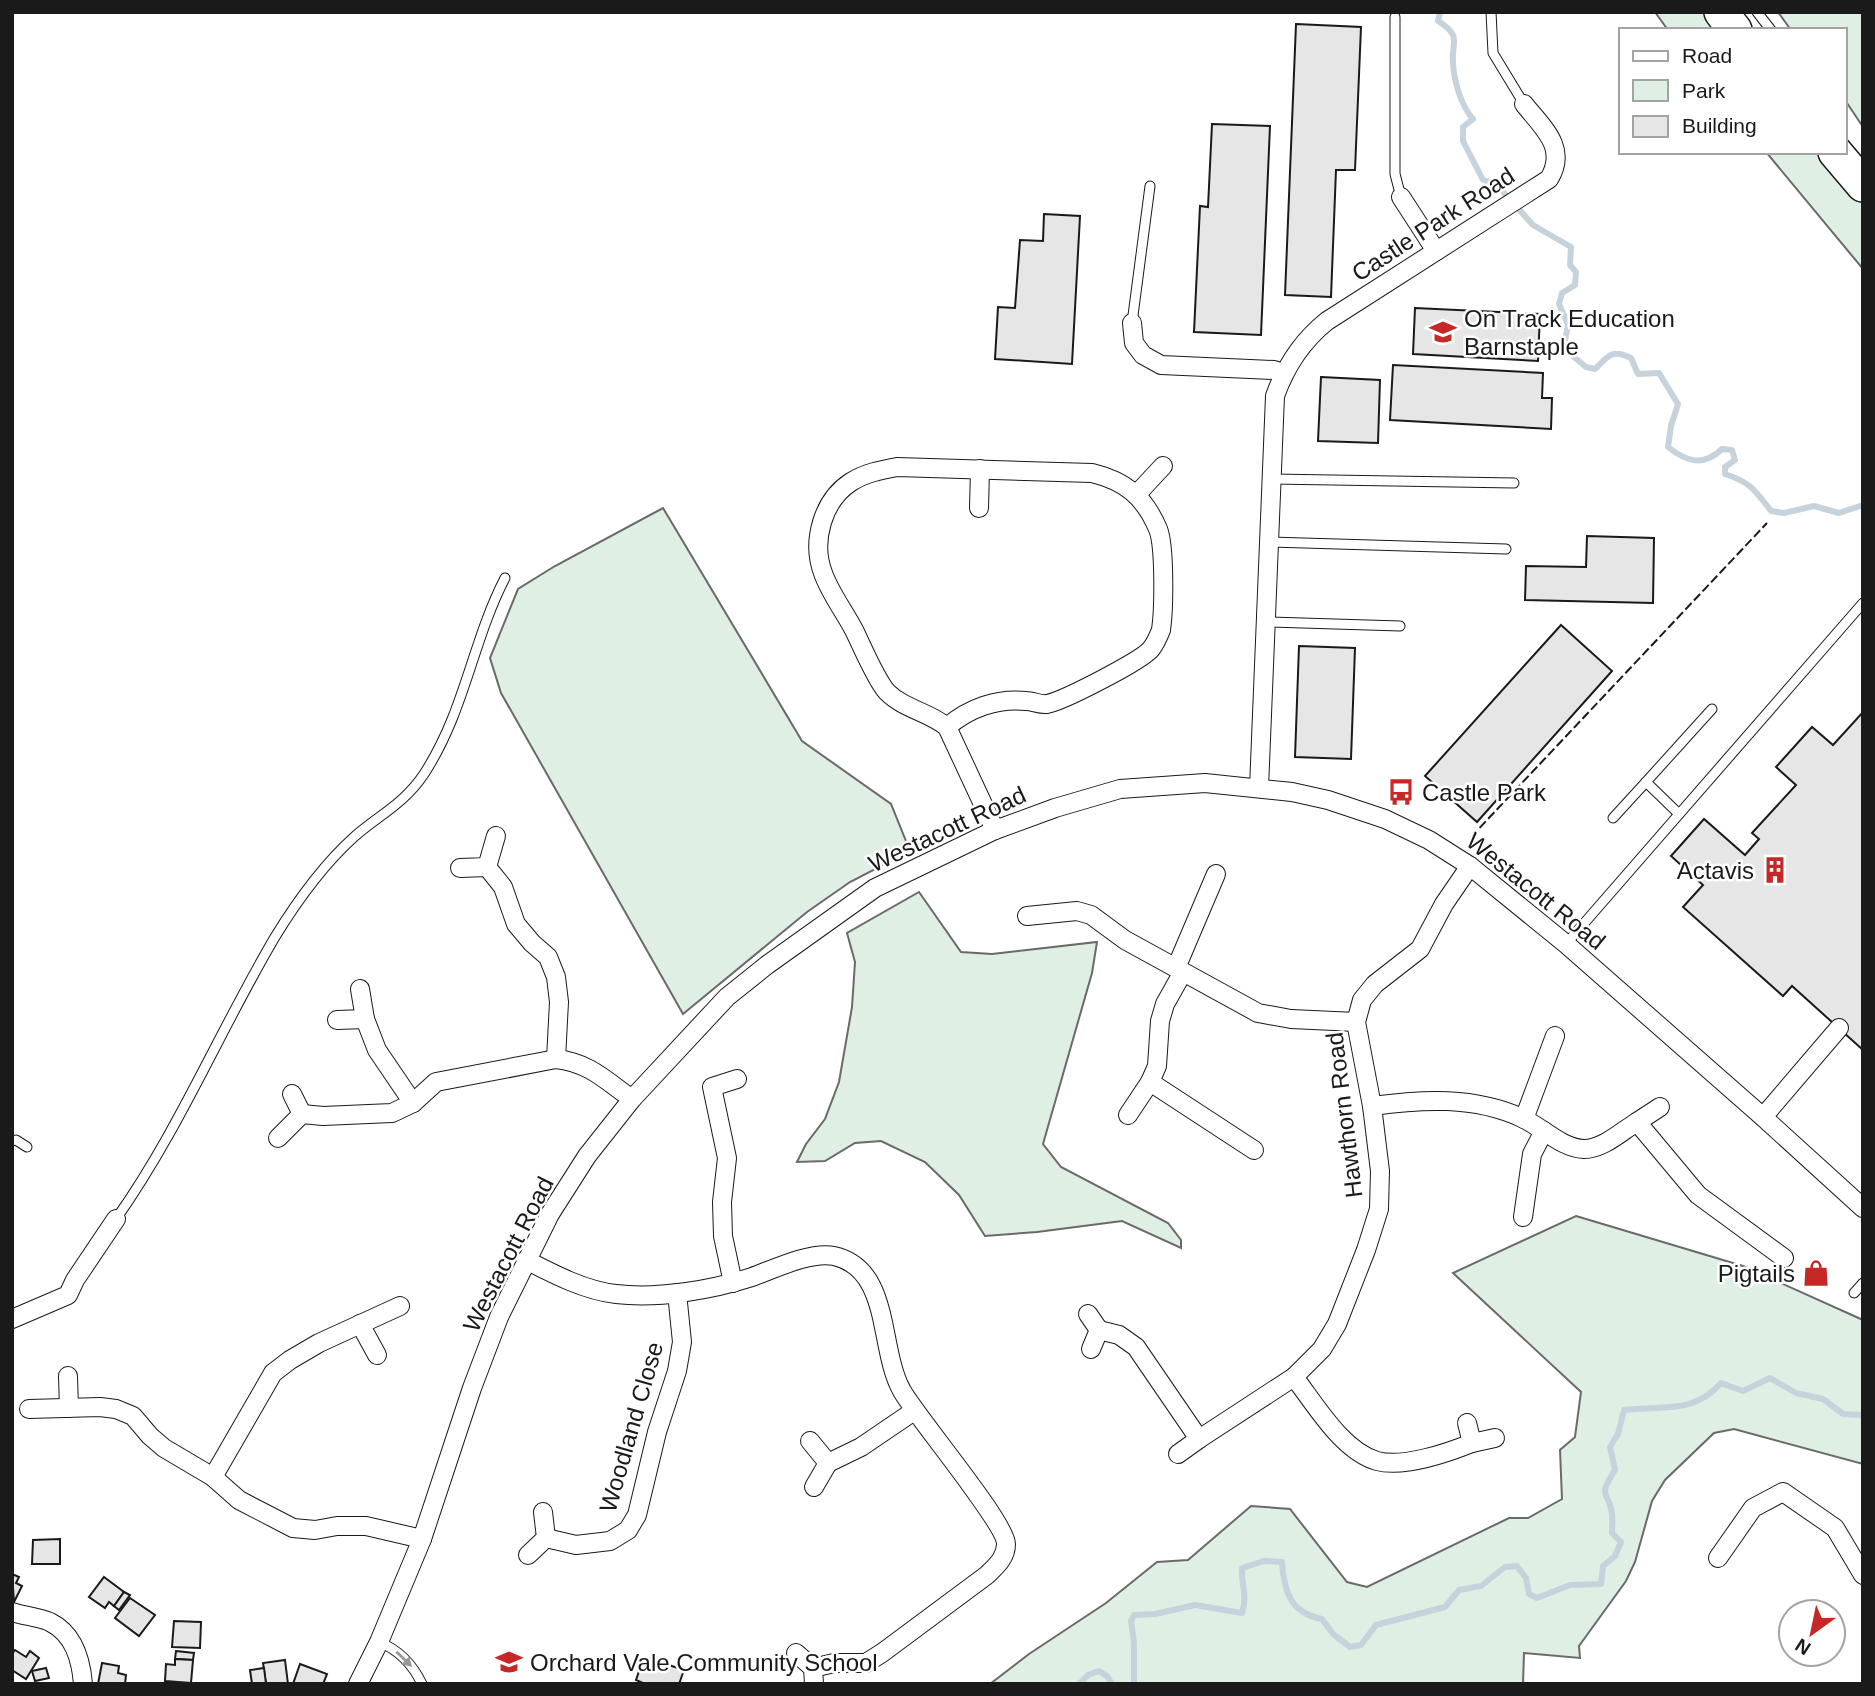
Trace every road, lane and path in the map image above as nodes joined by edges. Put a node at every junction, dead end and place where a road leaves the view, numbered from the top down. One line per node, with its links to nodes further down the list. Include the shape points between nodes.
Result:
1 (1491, 12): 7 (lane, via 1493,53)
2 (1721, 12): 5 (highway)
3 (1757, 12): 6 (lane)
4 (1395, 17): 11 (lane, via 1395,174)
5 (1733, 28)
6 (1769, 28)
7 (1524, 104): 12 (street, Castle Park Road, via 1555,144 1556,167 1549,179)
8 (1837, 154): 9 (highway)
9 (1863, 185)
10 (1150, 186): 13 (lane)
11 (1401, 197): 12 (street)
12 (1436, 251): 14 (street, Castle Park Road, via 1327,321 1310,335)
13 (1132, 323): 14 (street, via 1135,343 1143,355 1161,365)
14 (1283, 373): 17 (street, Castle Park Road, via 1275,396)
15 (1163, 466): 19 (street)
16 (980, 469): 19 (street, via 1092,473 1115,479); 20 (street); 28 (street, via 897,467 872,471 838,494 819,528 822,572 886,691)
17 (1272, 479): 18 (lane); 21 (street, Castle Park Road)
18 (1514, 483)
19 (1136, 495): 28 (street, via 1153,517 1160,536 1160,632 1151,650 1061,699 1045,704 1026,701 980,706)
20 (979, 508)
21 (1269, 541): 22 (lane); 25 (street, Castle Park Road)
22 (1506, 550)
23 (505, 578): 68 (lane, via 494,598 458,708 425,772 408,796 353,838 312,881 275,938 165,1143)
24 (1863, 603): 31 (lane)
25 (1266, 622): 26 (lane); 30 (street, Castle Park Road)
26 (1400, 626)
27 (1712, 709): 29 (lane)
28 (947, 727): 33 (street)
29 (1646, 782): 31 (lane); 32 (lane)
30 (1259, 788): 33 (street, Westacott Road, via 1205,783 1120,789); 35 (street, Westacott Road, via 1353,807 1429,840)
31 (1679, 814): 40 (lane)
32 (1613, 818)
33 (995, 830): 52 (street, Westacott Road, via 875,888 767,965 727,997)
34 (496, 836): 36 (street)
35 (1470, 866): 40 (street, Westacott Road); 45 (street, Hawthorn Road, via 1420,949 1375,984 1362,1000)
36 (487, 867): 37 (street); 48 (street, via 503,887 516,924 548,957 559,1002)
37 (460, 868)
38 (1216, 874): 41 (street)
39 (1027, 916): 41 (street, via 1077,911 1091,915)
40 (1566, 944): 58 (street, Westacott Road)
41 (1179, 970): 45 (street, via 1258,1013); 50 (street, via 1160,1021 1157,1066)
42 (360, 989): 43 (street)
43 (365, 1019): 44 (street); 53 (street, via 377,1050)
44 (337, 1020)
45 (1356, 1021): 54 (street, Hawthorn Road)
46 (1839, 1028): 58 (street)
47 (1556, 1036): 59 (street)
48 (556, 1059): 52 (street, via 589,1067); 53 (street, via 436,1082)
49 (737, 1079): 71 (street, via 712,1087 727,1158 723,1236)
50 (1150, 1082): 57 (street); 65 (street)
51 (292, 1094): 56 (street)
52 (632, 1099): 70 (street, Westacott Road, via 587,1156)
53 (413, 1103): 56 (street, via 392,1113)
54 (1372, 1106): 59 (street, via 1450,1100 1496,1108); 83 (street, Hawthorn Road, via 1380,1171 1379,1209 1337,1324 1322,1349)
55 (1660, 1107): 60 (street)
56 (302, 1114): 62 (street)
57 (1128, 1115)
58 (1763, 1117): 66 (street, Westacott Road)
59 (1524, 1119): 61 (street)
60 (1637, 1122): 61 (street, via 1599,1146 1584,1149 1565,1144); 69 (street, via 1699,1195)
61 (1544, 1130): 67 (street, via 1532,1154)
62 (278, 1138)
63 (12, 1141): 64 (lane)
64 (27, 1147)
65 (1254, 1150)
66 (1863, 1208)
67 (1523, 1217)
68 (116, 1219): 77 (street, via 68,1295)
69 (1784, 1258)
70 (526, 1260): 73 (street, via 615,1294); 98 (street, Westacott Road, via 472,1388)
71 (733, 1283): 73 (street); 86 (street, via 820,1254 849,1262 873,1287 890,1364)
72 (1863, 1283): 74 (lane)
73 (677, 1293): 97 (street, Woodland Close, via 682,1342 677,1371 628,1530 610,1541 576,1545)
74 (1854, 1293)
75 (400, 1306): 78 (street)
76 (1088, 1314): 79 (street)
77 (12, 1319)
78 (360, 1324): 81 (street); 94 (street, via 299,1354 273,1373)
79 (1099, 1331): 80 (street); 89 (street, via 1119,1335 1136,1347)
80 (1091, 1349)
81 (377, 1355)
82 (68, 1376): 84 (street)
83 (1294, 1377): 89 (street, Hawthorn Road); 91 (street, via 1343,1440 1378,1461 1437,1457)
84 (69, 1408): 85 (street); 94 (street, via 116,1409 133,1416 164,1448)
85 (29, 1409)
86 (914, 1411): 93 (street); 105 (street, via 1003,1534 1006,1544 1001,1561 866,1663 834,1663)
87 (1467, 1423): 91 (street)
88 (1495, 1438): 91 (street)
89 (1199, 1439): 92 (street, Hawthorn Road)
90 (810, 1441): 93 (street)
91 (1472, 1443)
92 (1178, 1454)
93 (828, 1463): 95 (street)
94 (213, 1477): 98 (street, via 239,1500 293,1528 366,1526)
95 (814, 1487)
96 (543, 1513): 97 (street)
97 (546, 1538): 99 (street)
98 (422, 1539): 103 (street, Westacott Road)
99 (528, 1555)
100 (1718, 1558): 101 (street, via 1753,1508 1783,1492 1835,1528)
101 (1863, 1575)
102 (12, 1612): 106 (street, via 49,1621 64,1632 82,1665)
103 (379, 1642): 107 (street, Westacott Road); 108 (lane, one-way to 108, via 405,1659)
104 (796, 1653): 105 (street)
105 (814, 1676)
106 (83, 1684)
107 (358, 1684)
108 (422, 1684)

